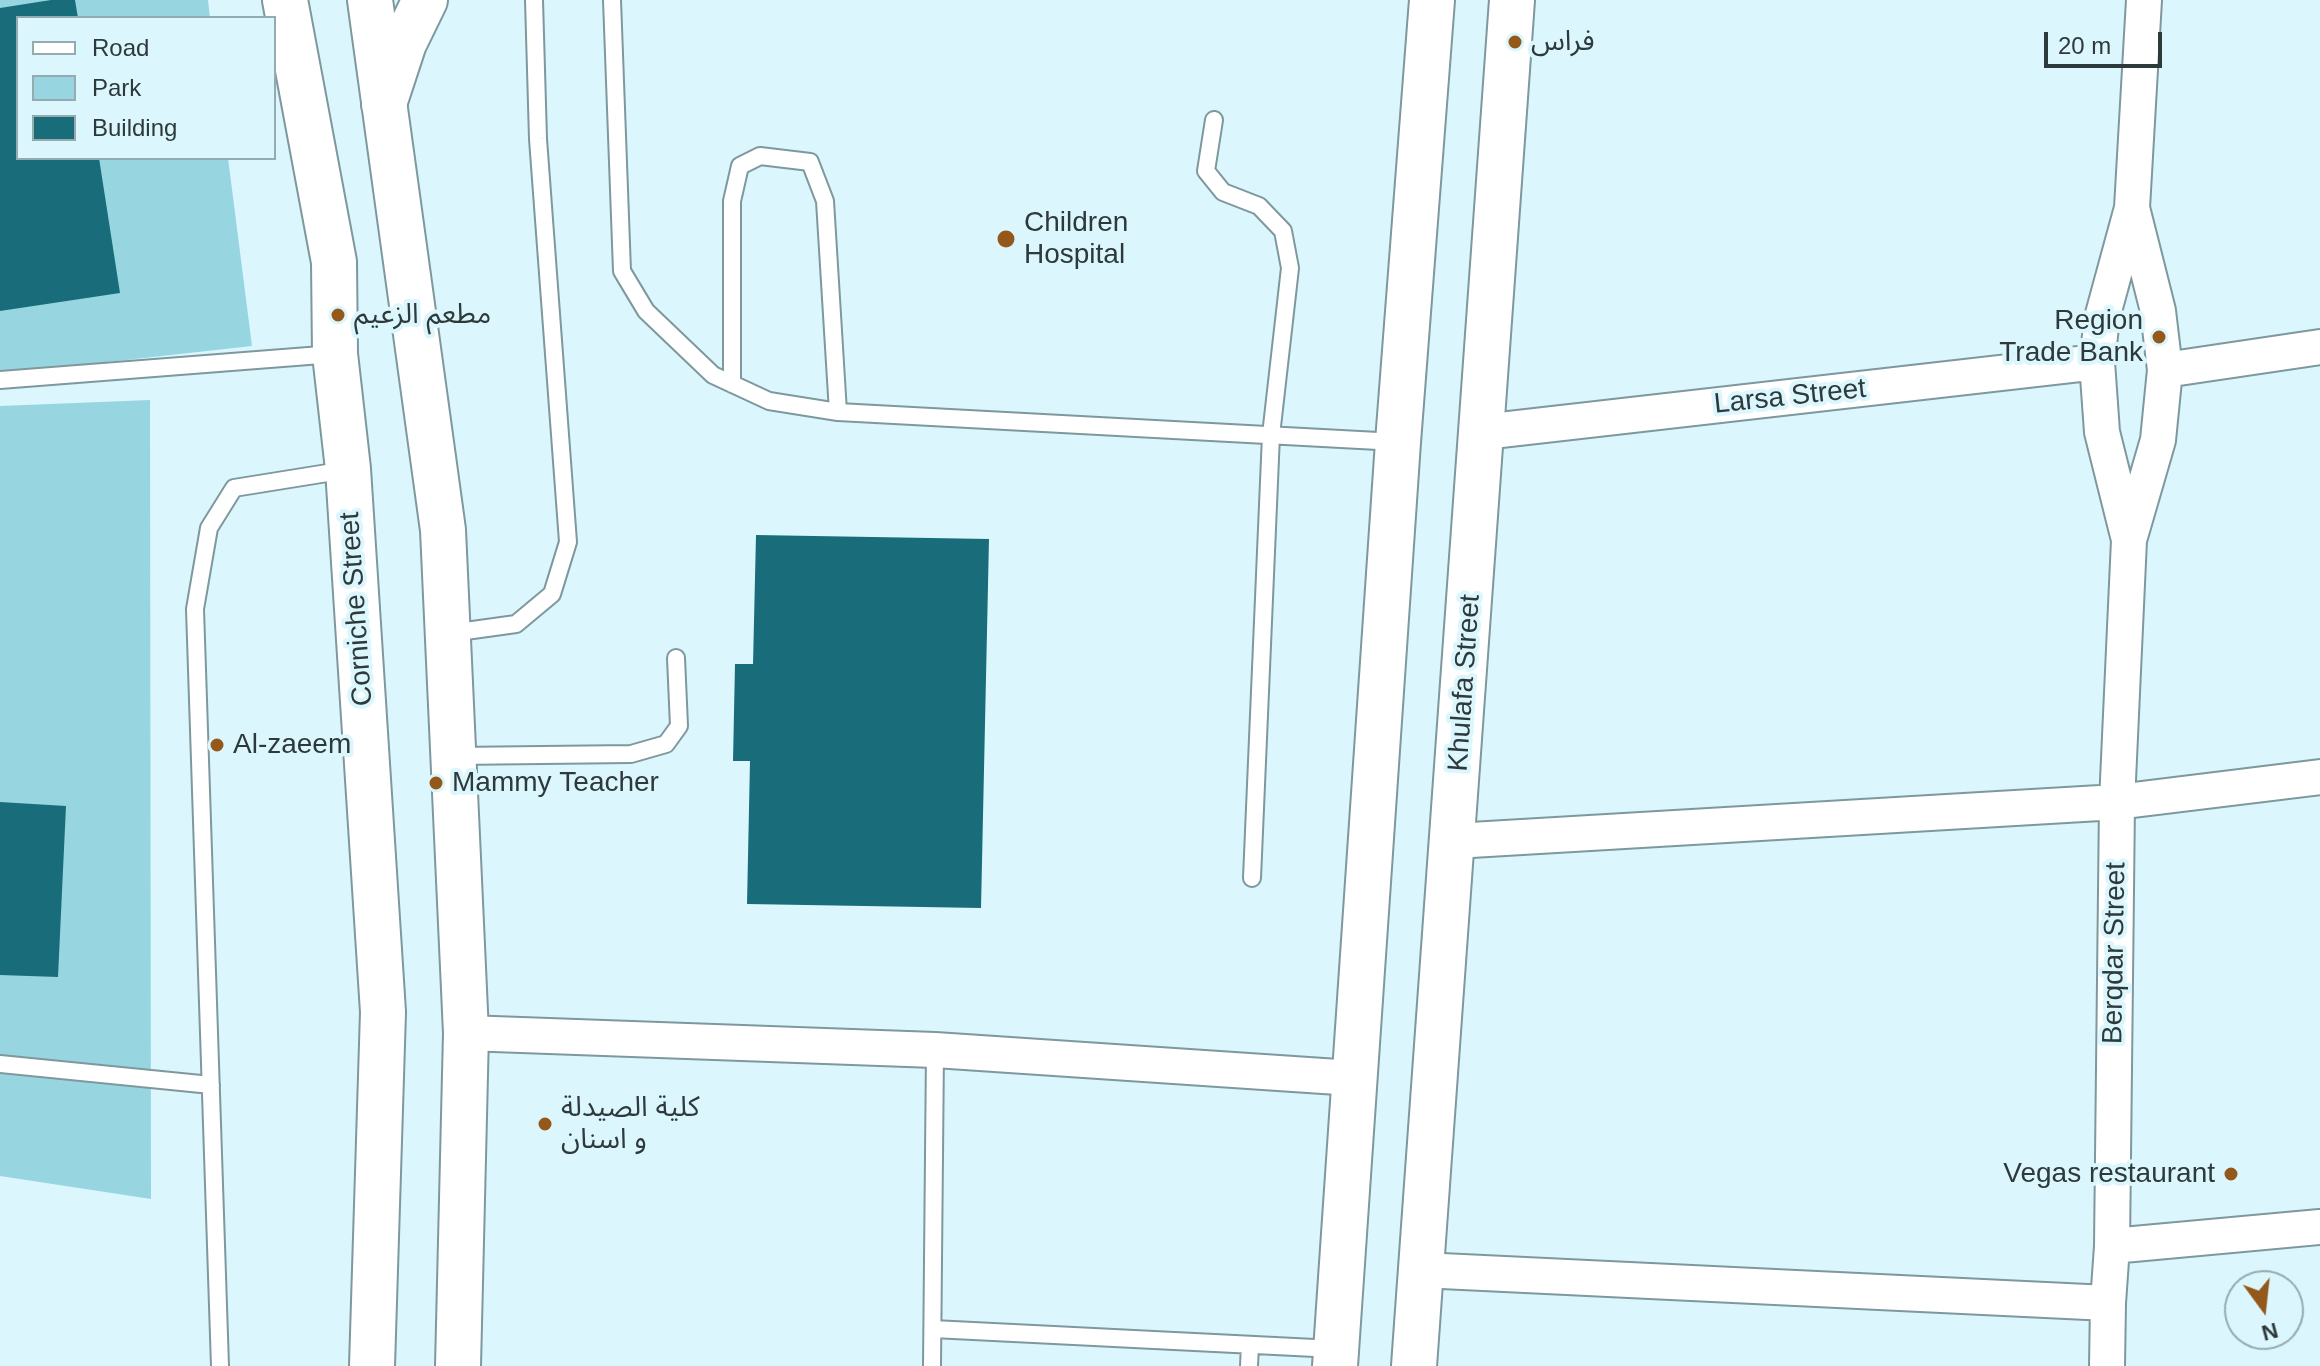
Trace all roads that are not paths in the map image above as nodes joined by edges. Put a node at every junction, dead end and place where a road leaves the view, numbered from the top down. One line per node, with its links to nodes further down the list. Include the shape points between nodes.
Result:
1 (285, 0): 13 (street, Corniche Street, via 334,262)
2 (370, 0): 9 (street)
3 (425, 0): 9 (street)
4 (534, 0): 24 (lane, via 538,139 568,542 552,594 516,624)
5 (612, 0): 17 (lane, via 622,271 646,311 713,375)
6 (1432, 0): 21 (street)
7 (1512, 0): 19 (street, Khulafa Street)
8 (2144, 0): 11 (street, Berqdar Street)
9 (384, 104): 24 (street, via 443,530)
10 (1214, 120): 20 (lane, via 1206,171 1223,192 1259,206 1283,231 1290,268)
11 (2132, 208): 14 (street, Berqdar Street, via 2102,318); 15 (street, Berqdar Street, via 2158,311)
12 (2320, 347): 15 (street)
13 (335, 354): 16 (lane); 22 (street, Corniche Street)
14 (2097, 362): 19 (street, Larsa Street); 23 (street, Berqdar Street, via 2102,432)
15 (2165, 370): 23 (street, Berqdar Street, via 2158,440)
16 (0, 380)
17 (732, 384): 18 (lane, via 769,401); 18 (lane, via 732,201 740,166 760,156 810,162 825,201)
18 (838, 412): 20 (lane)
19 (1483, 432): 29 (street, Khulafa Street)
20 (1271, 435): 21 (lane); 30 (lane)
21 (1398, 442): 34 (street)
22 (348, 469): 35 (lane, via 234,488 209,528 195,609); 44 (street, Corniche Street, via 383,1012)
23 (2129, 540): 28 (street, Berqdar Street)
24 (447, 633): 26 (street)
25 (676, 658): 26 (lane, via 679,726 666,744 631,754)
26 (453, 756): 31 (street)
27 (2320, 777): 28 (street)
28 (2117, 802): 29 (street); 37 (street, Berqdar Street)
29 (1454, 841): 38 (street, Khulafa Street)
30 (1252, 878)
31 (466, 1033): 32 (street); 45 (street)
32 (935, 1050): 34 (street); 40 (lane)
33 (0, 1064): 35 (lane)
34 (1353, 1078): 42 (street)
35 (211, 1085): 43 (lane)
36 (2320, 1227): 37 (street)
37 (2112, 1246): 39 (street, Berqdar Street)
38 (1421, 1270): 39 (street); 48 (street, Khulafa Street)
39 (2108, 1303): 49 (street, Berqdar Street)
40 (933, 1329): 41 (lane); 46 (lane)
41 (1250, 1345): 42 (lane); 47 (lane)
42 (1336, 1358)
43 (220, 1366)
44 (372, 1366)
45 (458, 1366)
46 (932, 1366)
47 (1249, 1366)
48 (1414, 1366)
49 (2107, 1366)

